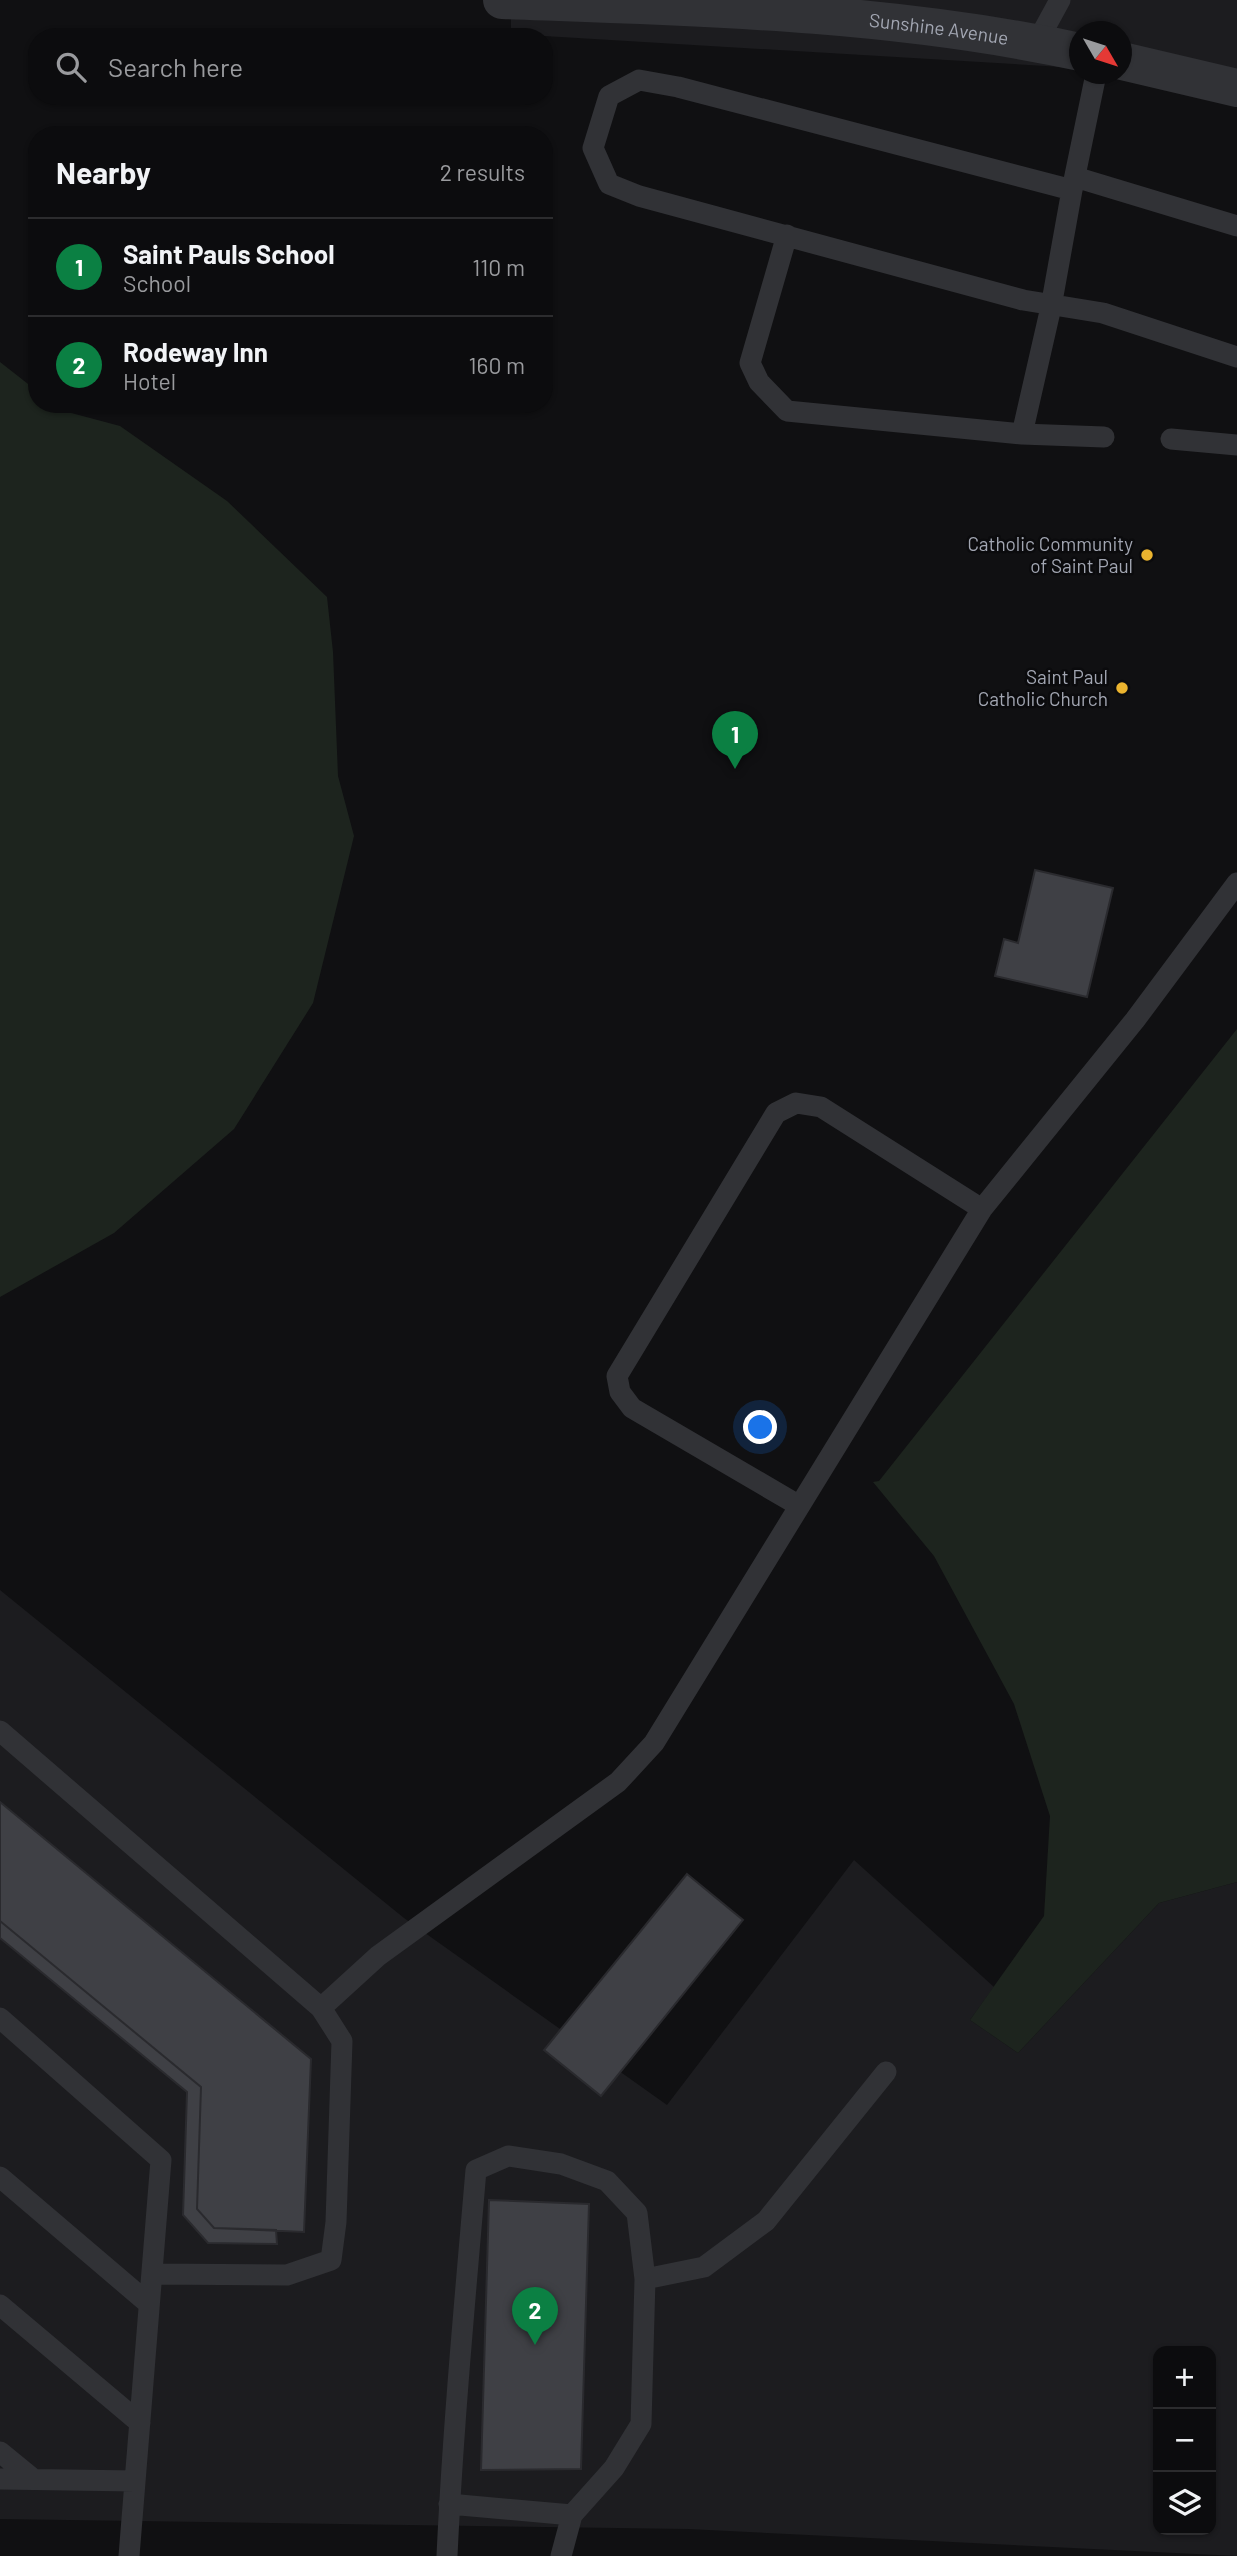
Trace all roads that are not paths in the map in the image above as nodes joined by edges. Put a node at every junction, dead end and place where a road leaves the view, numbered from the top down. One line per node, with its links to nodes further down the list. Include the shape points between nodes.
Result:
1 (502, 0): 2 (street, Sunshine Avenue)
2 (523, 0): 4 (street, Sunshine Avenue, via 831,16)
3 (1060, 0): 4 (lane)
4 (1036, 44): 5 (street, Sunshine Avenue)
5 (1069, 50)
6 (1132, 63): 8 (street)
7 (1094, 84): 9 (lane)
8 (1237, 88)
9 (1074, 183): 10 (lane); 11 (lane, via 678,87 639,80 609,96 593,148 608,184); 12 (lane)
10 (1237, 226)
11 (787, 235): 12 (lane); 14 (lane, via 750,363 759,382 787,411)
12 (1051, 307): 13 (lane, via 1103,313); 14 (lane)
13 (1237, 357)
14 (1022, 434): 15 (lane)
15 (1104, 437)
16 (1171, 439): 17 (lane)
17 (1237, 444)
18 (1237, 884): 19 (lane, via 1135,1020)
19 (982, 1209): 20 (lane); 20 (lane, via 821,1107 796,1103 776,1113 617,1376 620,1392 632,1408)
20 (798, 1505): 22 (lane, via 654,1743 618,1782 378,1956)
21 (0, 1731): 22 (lane)
22 (321, 2008): 26 (lane, via 342,2041 331,2260 287,2274)
23 (0, 2018): 26 (lane, via 162,2160)
24 (886, 2072): 27 (lane, via 766,2221 704,2267)
25 (0, 2177): 28 (lane)
26 (152, 2274): 28 (lane)
27 (645, 2279): 35 (lane, via 637,2213 607,2181 561,2164 508,2156 476,2170); 36 (lane, via 641,2424 614,2468)
28 (149, 2304): 30 (lane)
29 (0, 2305): 30 (lane)
30 (140, 2423): 34 (lane)
31 (0, 2452): 33 (lane)
32 (0, 2479): 33 (lane)
33 (33, 2479): 34 (lane)
34 (135, 2480): 37 (lane)
35 (449, 2504): 36 (lane); 38 (lane)
36 (572, 2515): 39 (lane)
37 (129, 2556)
38 (447, 2556)
39 (561, 2556)

